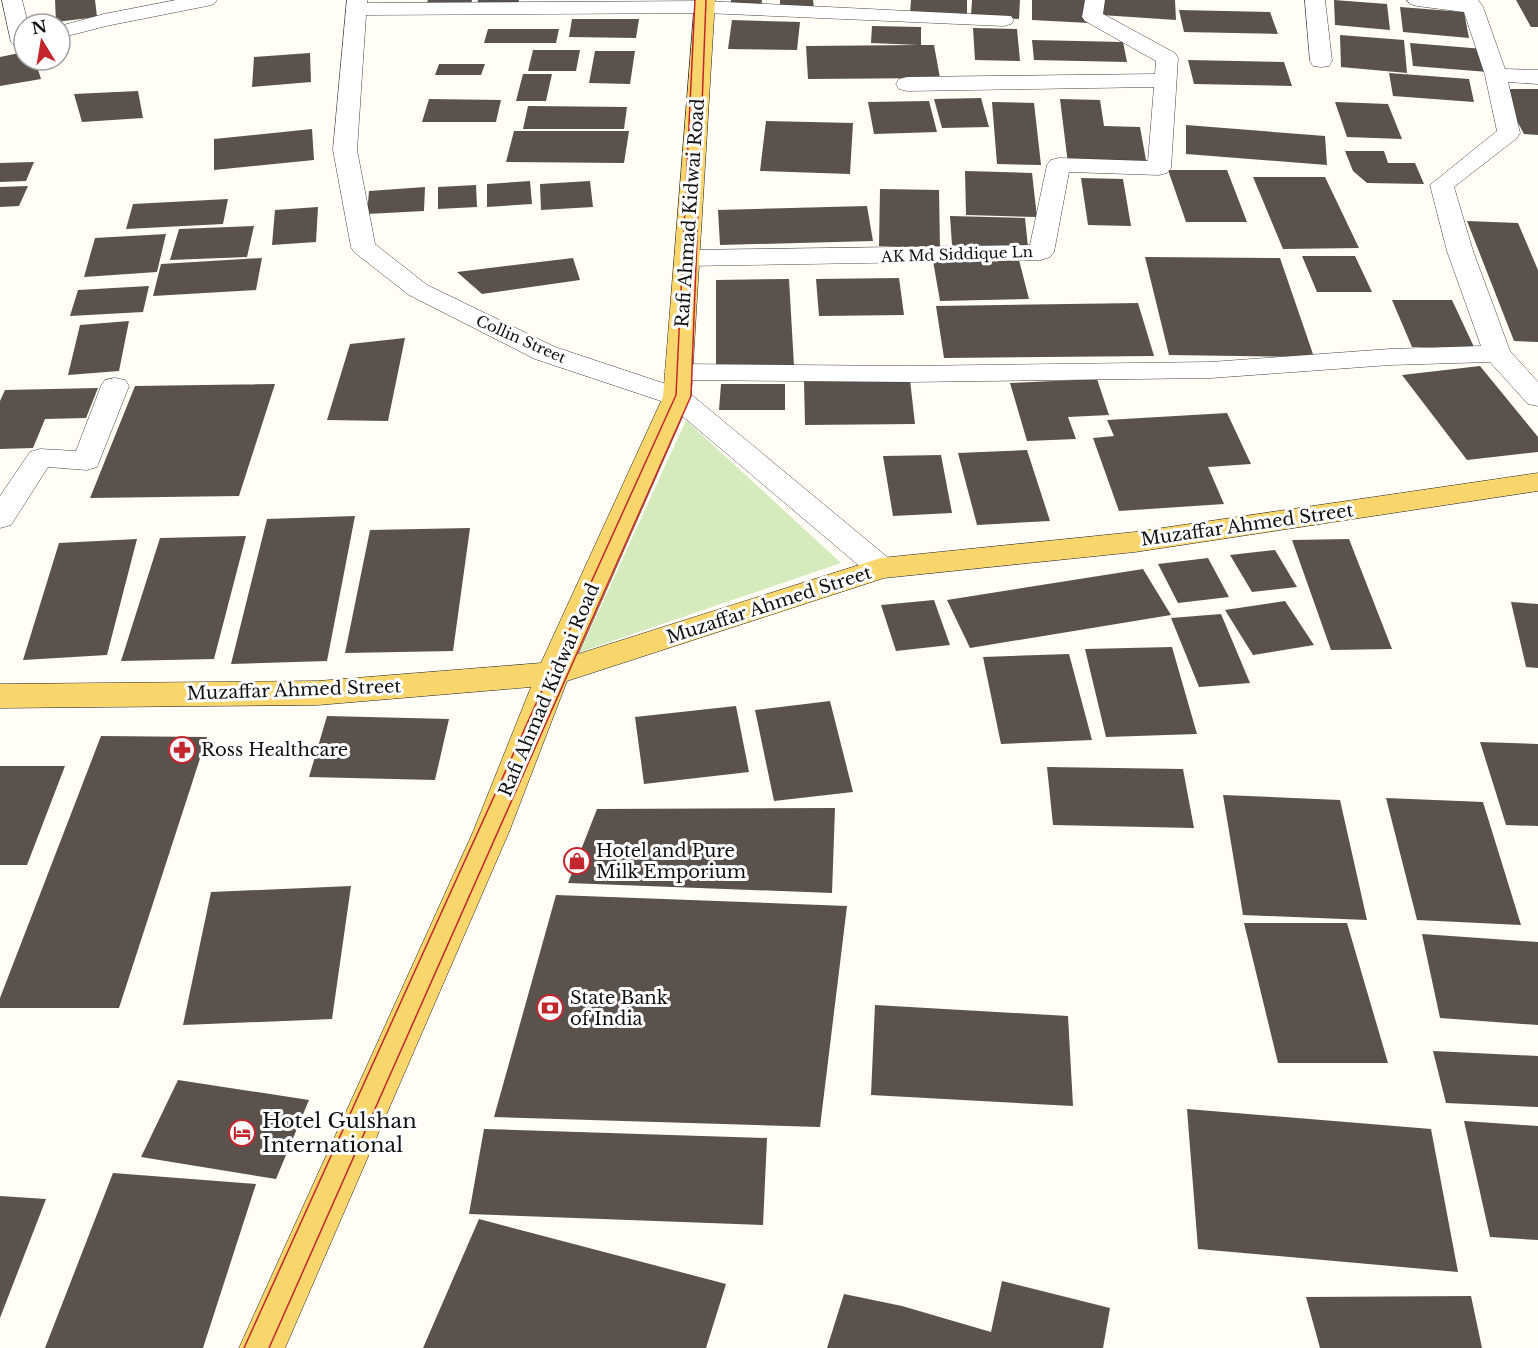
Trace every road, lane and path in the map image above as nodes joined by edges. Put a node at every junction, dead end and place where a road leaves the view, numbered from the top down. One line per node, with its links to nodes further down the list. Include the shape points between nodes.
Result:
1 (207, 0): 9 (street)
2 (1095, 0): 13 (street, AK Md Siddique Ln, via 1092,17 1167,58)
3 (1315, 0): 10 (street)
4 (1417, 0): 7 (street)
5 (705, 3): 6 (street); 8 (street); 15 (main road, Rafi Ahmad Kidwai Road)
6 (357, 4): 17 (street, Collin Street, via 345,150 363,247 418,291 545,353)
7 (1471, 4): 11 (street)
8 (1004, 20)
9 (72, 29)
10 (1321, 61)
11 (1496, 75): 12 (street); 16 (street, via 1509,133 1442,185 1460,251)
12 (1538, 77)
13 (1164, 80): 14 (street); 15 (street, AK Md Siddique Ln, via 1159,168 1059,165 1041,252)
14 (907, 84)
15 (687, 258): 17 (main road, Rafi Ahmad Kidwai Road)
16 (1497, 354): 17 (street, via 1211,370 909,374); 19 (street)
17 (677, 385): 22 (street, Collin Street); 23 (main road, Rafi Ahmad Kidwai Road)
18 (115, 386): 21 (street, via 87,461 40,458)
19 (1538, 398)
20 (1538, 482): 22 (main road, Muzaffar Ahmed Street, via 1135,542)
21 (0, 518)
22 (881, 568): 23 (main road, Muzaffar Ahmed Street)
23 (553, 674): 24 (main road, Muzaffar Ahmed Street, via 318,693); 25 (main road, Rafi Ahmad Kidwai Road, via 486,843)
24 (0, 696)
25 (262, 1348)

